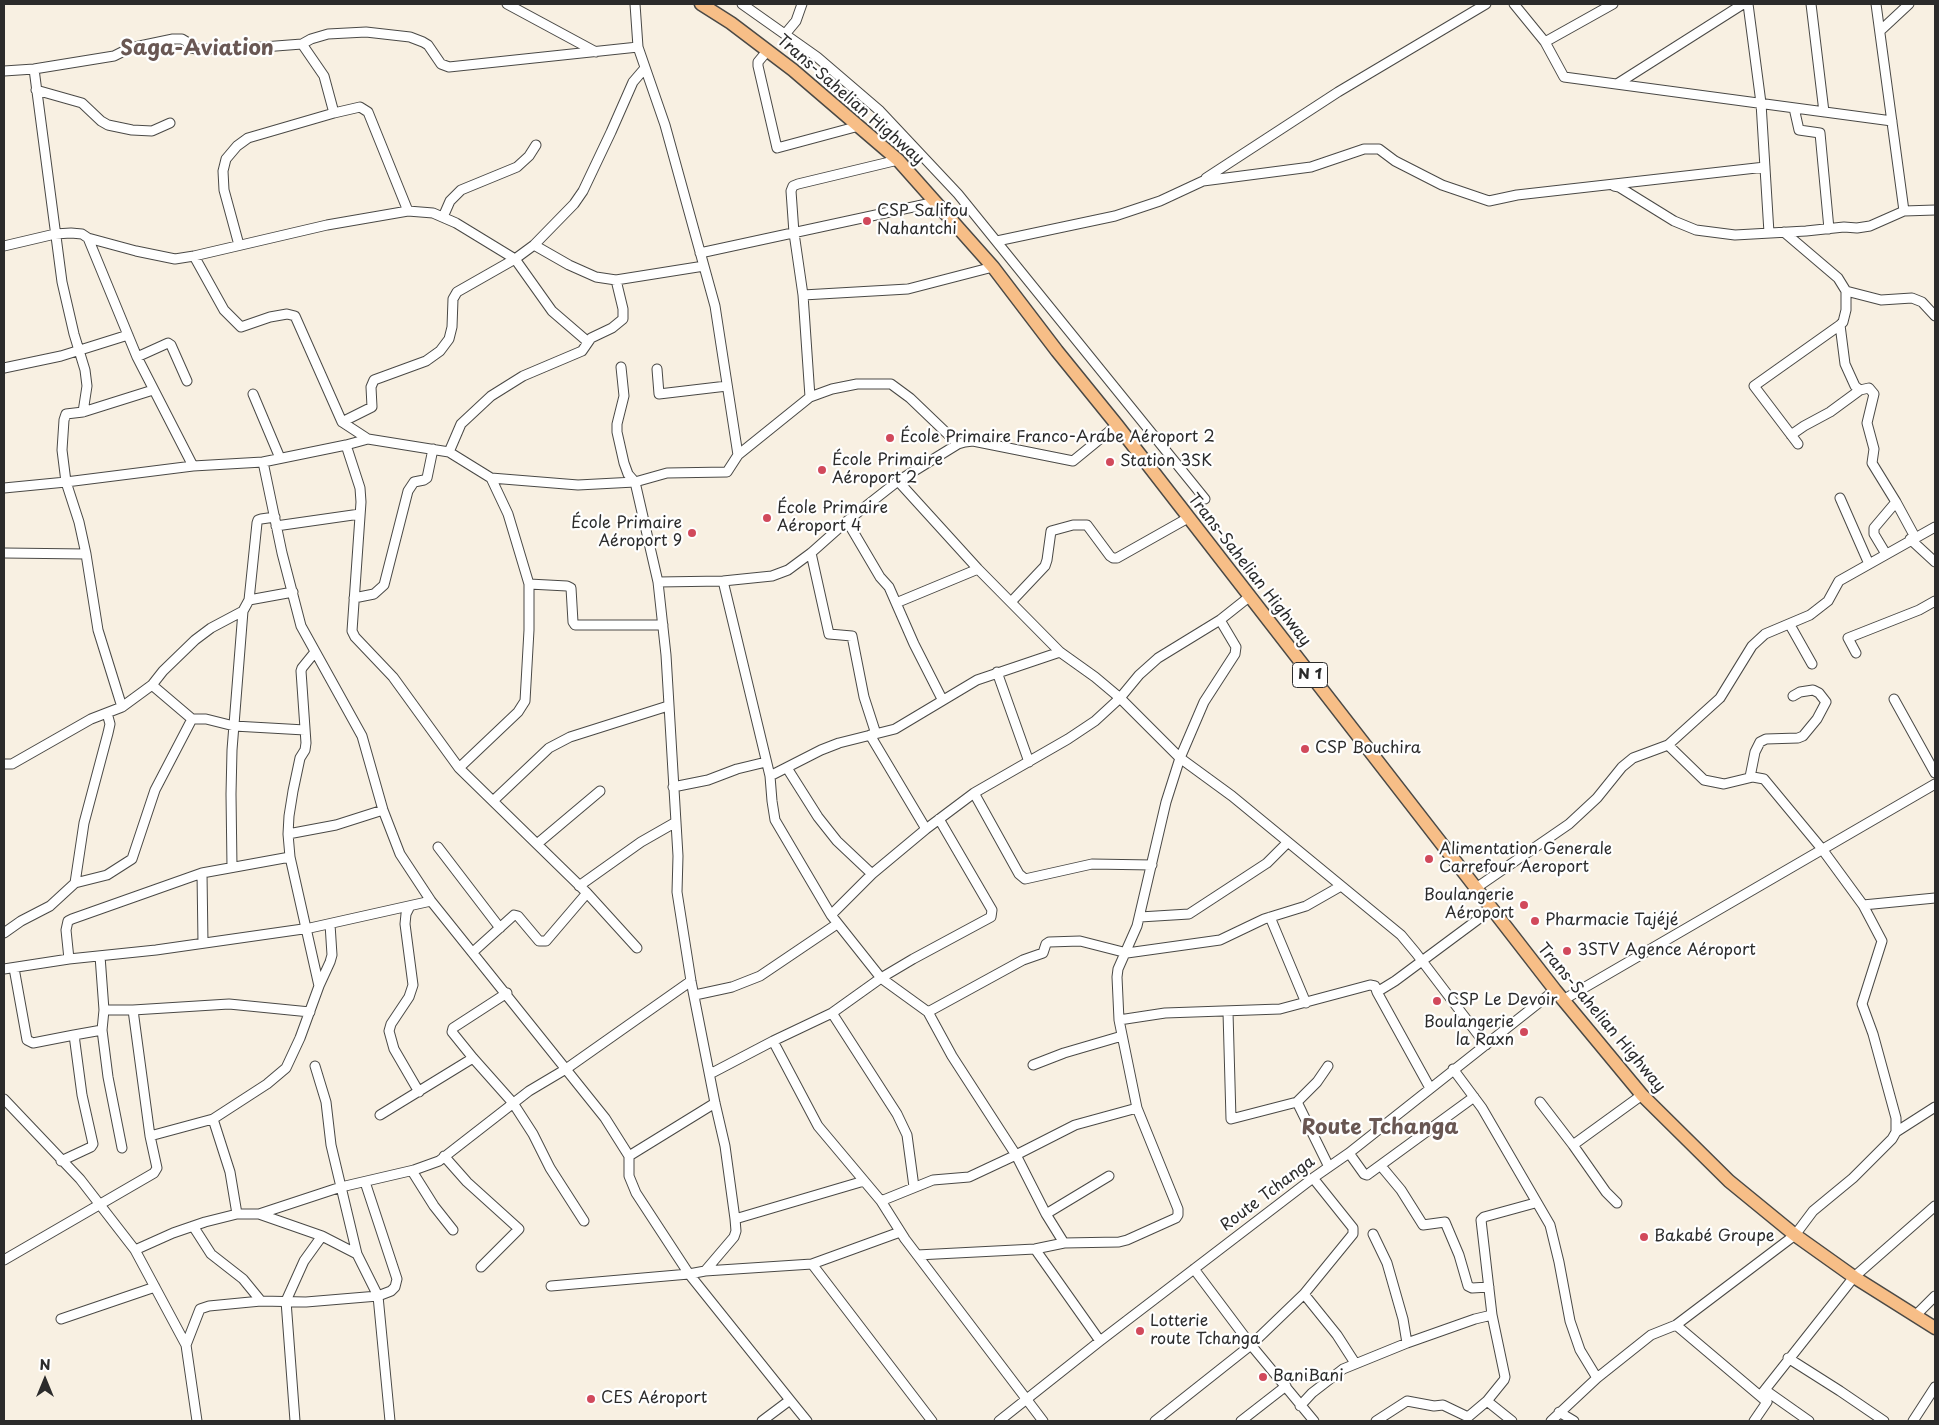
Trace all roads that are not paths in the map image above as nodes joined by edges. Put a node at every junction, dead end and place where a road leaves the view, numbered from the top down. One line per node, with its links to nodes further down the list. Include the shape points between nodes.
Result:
1 (507, 4): 20 (street)
2 (635, 4): 18 (street)
3 (701, 4): 19 (highway, Trans-Sahelian Highway / N 1)
4 (742, 4): 15 (street)
5 (802, 4): 15 (street, via 796,21)
6 (1486, 4): 36 (street, via 1338,92)
7 (1514, 4): 16 (street)
8 (1613, 4): 16 (street)
9 (1743, 4): 24 (street)
10 (1748, 4): 26 (street)
11 (1811, 4): 28 (street)
12 (1876, 4): 14 (street)
13 (1909, 4): 14 (street)
14 (1880, 30): 30 (street)
15 (786, 33): 49 (street, via 880,111)
16 (1545, 42): 24 (street, via 1564,77)
17 (302, 44): 20 (street, via 317,36 346,33 410,37 428,45 441,64 450,67); 22 (street, via 197,49 190,48 182,39 173,39 130,48 114,56); 29 (street, via 324,76)
18 (638, 47): 20 (street); 21 (street)
19 (768, 50): 32 (highway, Trans-Sahelian Highway / N 1); 32 (street, via 758,66 777,148)
20 (596, 52)
21 (645, 68): 50 (street, via 632,82 583,191); 53 (street, via 665,126)
22 (34, 69): 23 (street); 25 (street)
23 (4, 71)
24 (1617, 84): 26 (street)
25 (36, 90): 31 (street, via 82,103 108,125 152,131); 47 (street)
26 (1761, 104): 27 (street); 35 (street)
27 (1794, 108): 28 (street); 43 (street, via 1799,130 1820,133)
28 (1824, 112): 30 (street)
29 (334, 113): 40 (street, via 360,106 368,112); 52 (street, via 248,138 226,158 224,190)
30 (1892, 121): 41 (street)
31 (170, 123)
32 (859, 126): 34 (highway, Trans-Sahelian Highway / N 1)
33 (536, 145): 42 (street, via 517,167 460,190 450,201)
34 (898, 160): 38 (highway, Trans-Sahelian Highway / N 1); 45 (street, via 793,186)
35 (1765, 167): 37 (street); 46 (street)
36 (1202, 181): 37 (street, via 1311,167 1364,149 1379,149 1395,162 1442,186 1489,200); 49 (street, via 1160,201 1115,216)
37 (1604, 185): 46 (street, via 1619,187 1674,221 1696,230 1735,235)
38 (936, 202): 45 (street); 57 (highway, Trans-Sahelian Highway / N 1)
39 (1935, 210): 41 (street)
40 (408, 211): 42 (street); 52 (street, via 327,225)
41 (1904, 211): 43 (street, via 1870,226)
42 (443, 217): 55 (street)
43 (1829, 229): 44 (street)
44 (1784, 232): 46 (street); 59 (street, via 1838,278)
45 (794, 233): 53 (street); 60 (street)
46 (1769, 233)
47 (55, 234): 48 (street, via 82,234); 51 (street); 65 (street)
48 (88, 238): 54 (street, via 166,258); 63 (street)
49 (997, 241): 96 (street)
50 (534, 245): 55 (street); 58 (street, via 596,277)
51 (4, 246)
52 (239, 246): 54 (street)
53 (700, 253): 56 (street)
54 (194, 256): 77 (street, via 224,310 241,326 270,317 295,316)
55 (515, 259): 64 (street, via 552,311); 77 (street, via 457,292 453,299 449,339 440,351 426,361 374,380 372,407)
56 (704, 266): 58 (street); 71 (street, via 715,306)
57 (993, 267): 60 (street, via 908,289); 78 (highway, Trans-Sahelian Highway / N 1)
58 (616, 280): 64 (street, via 623,319)
59 (1846, 291): 61 (street, via 1881,300 1912,298 1922,302); 62 (street, via 1846,310)
60 (802, 295): 75 (street)
61 (1935, 316)
62 (1840, 325): 73 (street, via 1845,364); 79 (street, via 1754,386)
63 (128, 335): 65 (street); 66 (street)
64 (588, 342): 85 (street, via 582,351 523,376 491,396 460,424)
65 (78, 350): 68 (street); 76 (street, via 87,386)
66 (137, 357): 70 (street, via 168,343); 72 (street)
67 (621, 367): 93 (street, via 624,396 617,432 624,463)
68 (4, 368)
69 (657, 369): 71 (street, via 659,394)
70 (187, 382)
71 (727, 386): 86 (street)
72 (153, 390): 76 (street); 89 (street)
73 (1860, 390): 79 (street); 97 (street, via 1869,388 1874,394 1867,423 1874,448 1872,464)
74 (253, 394): 87 (street)
75 (810, 397): 81 (street, via 857,384 891,384); 86 (street)
76 (83, 412): 92 (street, via 64,417 62,450)
77 (342, 422): 80 (street)
78 (1117, 425): 81 (street, via 1073,461 973,441); 99 (highway, Trans-Sahelian Highway / N 1)
79 (1791, 435): 82 (street)
80 (368, 439): 83 (street); 84 (street)
81 (958, 444): 91 (street)
82 (1798, 444)
83 (346, 446): 87 (street); 98 (street, via 360,488)
84 (433, 448): 85 (street); 116 (street, via 427,478 414,482 408,491 384,585 374,594)
85 (448, 452): 90 (street)
86 (738, 455): 93 (street, via 727,472 667,473)
87 (280, 458): 88 (street)
88 (263, 462): 89 (street); 101 (street)
89 (193, 466): 92 (street)
90 (491, 478): 93 (street, via 578,485); 113 (street, via 508,514)
91 (898, 481): 100 (street); 110 (street)
92 (66, 482): 94 (street); 106 (street)
93 (635, 482): 112 (street)
94 (4, 488)
95 (1840, 498): 109 (street)
96 (1205, 499)
97 (1896, 502): 103 (street); 107 (street, via 1874,528 1874,534)
98 (360, 514): 101 (street); 116 (street)
99 (1188, 518): 115 (highway, Trans-Sahelian Highway / N 1); 119 (street, via 1117,558 1110,556 1087,525 1051,531 1045,566)
100 (847, 520): 105 (street); 120 (street, via 880,577 889,586)
101 (275, 522): 114 (street); 117 (street, via 258,520)
102 (1935, 527): 103 (street)
103 (1913, 538): 107 (street); 108 (street)
104 (4, 553): 106 (street)
105 (811, 553): 111 (street, via 788,570 772,576); 141 (street, via 829,634 852,636)
106 (86, 554): 136 (street, via 98,630)
107 (1886, 554): 109 (street)
108 (1935, 562)
109 (1869, 564): 124 (street, via 1839,581 1824,606)
110 (978, 570): 119 (street); 120 (street)
111 (723, 581): 112 (street); 144 (street)
112 (658, 582): 123 (street)
113 (529, 584): 123 (street, via 571,588 575,625); 147 (street, via 525,701 518,712)
114 (293, 592): 117 (street); 125 (street, via 302,626)
115 (1249, 597): 122 (street); 174 (highway, Trans-Sahelian Highway / N 1)
116 (354, 598): 147 (street, via 352,631 355,637 393,677)
117 (249, 600): 121 (street)
118 (1935, 601): 127 (street, via 1848,638)
119 (1011, 602): 126 (street)
120 (896, 603): 134 (street)
121 (244, 611): 130 (street, via 195,640); 139 (street)
122 (1220, 620): 132 (street, via 1158,658); 143 (street, via 1236,647 1235,654 1204,702)
123 (663, 625): 135 (street)
124 (1790, 625): 128 (street); 142 (street, via 1765,634 1752,646 1720,698)
125 (315, 652): 140 (street, via 301,672); 157 (street, via 362,736)
126 (1060, 652): 129 (street); 132 (street)
127 (1856, 653)
128 (1812, 664)
129 (997, 672): 134 (street); 145 (street)
130 (152, 685): 136 (street); 138 (street)
131 (1793, 696): 151 (street, via 1813,690 1826,702 1803,736 1760,742)
132 (1120, 698): 143 (street); 145 (street, via 1095,721)
133 (1894, 699): 149 (street)
134 (942, 700): 141 (street, via 909,722)
135 (668, 706): 153 (street); 156 (street, via 570,737 549,748)
136 (122, 708): 137 (street)
137 (108, 713): 146 (street, via 91,719 12,764); 171 (street, via 110,724 84,823)
138 (192, 719): 139 (street); 171 (street, via 155,790 132,859 106,875)
139 (234, 726): 140 (street); 168 (street)
140 (305, 730): 161 (street, via 305,750 300,758 293,791)
141 (872, 734): 148 (street, via 821,750); 160 (street)
142 (1668, 745): 151 (street, via 1704,780 1728,784); 174 (street, via 1632,758 1569,824)
143 (1180, 758): 162 (street, via 1232,796); 167 (street)
144 (766, 762): 150 (street); 153 (street)
145 (1029, 762): 155 (street)
146 (4, 764)
147 (459, 768): 156 (street)
148 (787, 768): 150 (street); 170 (street, via 837,841)
149 (1935, 773)
150 (770, 776): 181 (street, via 776,820)
151 (1750, 778): 165 (street, via 1764,779)
152 (1935, 784): 165 (street, Route Tchanga)
153 (673, 787): 159 (street)
154 (600, 791): 163 (street)
155 (974, 793): 158 (street); 167 (street, via 1019,874 1025,879 1092,864)
156 (493, 801): 163 (street)
157 (383, 810): 161 (street, via 336,825); 177 (street, via 400,854)
158 (939, 820): 160 (street); 198 (street, via 993,915)
159 (676, 822): 172 (street, via 641,842); 199 (street, via 677,892)
160 (926, 829): 170 (street)
161 (288, 834): 166 (street)
162 (1287, 843): 173 (street); 182 (street, via 1267,863 1189,914)
163 (537, 844): 172 (street)
164 (438, 847): 187 (street)
165 (1822, 849): 178 (street); 204 (street, Route Tchanga)
166 (290, 857): 168 (street); 186 (street)
167 (1152, 865): 182 (street)
168 (232, 867): 169 (street)
169 (202, 873): 189 (street); 194 (street, via 68,921)
170 (872, 874): 181 (street)
171 (75, 884): 188 (street, via 50,906)
172 (579, 886): 175 (street)
173 (1341, 886): 183 (street, via 1306,906); 195 (street, via 1401,935)
174 (1476, 888): 180 (highway, Trans-Sahelian Highway / N 1)
175 (587, 893): 187 (street, via 546,941 539,940 516,915); 190 (street)
176 (1935, 898): 178 (street)
177 (431, 901): 179 (street); 191 (street)
178 (1863, 905): 238 (street, via 1882,940 1862,1004 1896,1118)
179 (410, 906): 184 (street); 226 (street, via 404,924 413,986 389,1032 394,1048)
180 (1492, 909): 195 (street); 204 (highway, Trans-Sahelian Highway / N 1)
181 (830, 915): 185 (street)
182 (1140, 917): 192 (street)
183 (1270, 917): 192 (street, via 1220,940); 205 (street)
184 (330, 924): 186 (street); 200 (street, via 332,955)
185 (837, 924): 198 (street); 203 (street, via 760,976 732,987)
186 (306, 928): 189 (street); 200 (street)
187 (500, 928): 191 (street)
188 (4, 932)
189 (203, 943): 193 (street)
190 (637, 948)
191 (474, 952): 202 (street)
192 (1127, 952): 209 (street, via 1080,941 1049,942 1043,953 1023,960); 212 (street, via 1117,977)
193 (100, 956): 194 (street); 206 (street)
194 (69, 959): 196 (street)
195 (1422, 961): 201 (street); 217 (street)
196 (14, 968): 197 (street); 214 (street, via 27,1040 33,1042)
197 (4, 969)
198 (881, 978): 209 (street); 211 (street)
199 (691, 981): 203 (street); 222 (street)
200 (319, 986): 208 (street)
201 (1377, 992): 205 (street, via 1370,985); 225 (street)
202 (506, 993): 218 (street, via 452,1030); 222 (street)
203 (695, 995): 224 (street)
204 (1559, 995): 217 (street, Route Tchanga); 227 (highway, Trans-Sahelian Highway / N 1)
205 (1306, 1003): 210 (street, via 1280,1009)
206 (104, 1010): 207 (street); 213 (street)
207 (133, 1010): 208 (street, via 229,1004); 239 (street)
208 (310, 1012): 237 (street, via 282,1072)
209 (928, 1012): 243 (street, via 952,1056)
210 (1228, 1012): 212 (street, via 1165,1013); 230 (street, via 1231,1119)
211 (832, 1013): 216 (street); 254 (street, via 908,1135)
212 (1119, 1020): 215 (street)
213 (102, 1030): 214 (street); 241 (street)
214 (74, 1035): 246 (street, via 93,1144)
215 (1122, 1036): 219 (street); 235 (street)
216 (773, 1040): 224 (street); 252 (street, via 818,1126)
217 (1486, 1045): 223 (street, Route Tchanga)
218 (472, 1058): 226 (street); 232 (street)
219 (1033, 1065)
220 (315, 1066): 255 (street, via 326,1102)
221 (1328, 1066): 230 (street)
222 (566, 1069): 232 (street); 245 (street, via 605,1118)
223 (1454, 1069): 225 (street, Route Tchanga); 228 (street)
224 (710, 1074): 233 (street)
225 (1430, 1088): 242 (street, Route Tchanga)
226 (419, 1092): 236 (street)
227 (1642, 1095): 240 (street); 270 (highway, Trans-Sahelian Highway / N 1, via 1729,1181)
228 (1474, 1097): 248 (street); 258 (street)
229 (4, 1099): 246 (street)
230 (1297, 1102): 247 (street)
231 (1540, 1102): 240 (street)
232 (513, 1103): 244 (street); 265 (street)
233 (715, 1103): 245 (street); 264 (street, via 725,1146)
234 (1935, 1107): 238 (street)
235 (1137, 1108): 243 (street, via 1075,1125); 272 (street, via 1178,1216 1119,1242)
236 (380, 1115)
237 (213, 1119): 239 (street); 261 (street, via 230,1172)
238 (1896, 1132): 270 (street, via 1853,1178 1813,1211)
239 (150, 1136): 259 (street, via 156,1172)
240 (1573, 1145): 257 (street, via 1606,1192)
241 (122, 1148)
242 (1349, 1153): 247 (street, Route Tchanga); 248 (street, via 1366,1176)
243 (1016, 1155): 254 (street, via 960,1179 939,1178); 263 (street)
244 (444, 1156): 249 (street); 279 (street, via 519,1229)
245 (629, 1156): 282 (street, via 629,1176 636,1193)
246 (61, 1160): 259 (street)
247 (1329, 1166): 251 (street, Route Tchanga)
248 (1381, 1166): 286 (street, via 1423,1225 1445,1222 1468,1286)
249 (412, 1171): 253 (street); 267 (street)
250 (1109, 1176): 263 (street)
251 (1313, 1178): 280 (street, Route Tchanga); 287 (street, via 1354,1232)
252 (864, 1181): 256 (street); 264 (street)
253 (365, 1182): 255 (street); 288 (street, via 397,1279 395,1288)
254 (914, 1187): 256 (street)
255 (341, 1188): 262 (street); 275 (street)
256 (881, 1201): 268 (street)
257 (1617, 1202)
258 (1535, 1203): 286 (street, via 1481,1220); 303 (street, via 1550,1225 1570,1321 1580,1350)
259 (102, 1205): 274 (street); 277 (street)
260 (1935, 1206): 283 (street)
261 (237, 1214): 262 (street); 266 (street)
262 (259, 1214): 271 (street)
263 (1046, 1214): 272 (street)
264 (735, 1219): 281 (street, via 734,1237)
265 (584, 1221)
266 (193, 1226): 274 (street); 290 (street, via 211,1254 243,1279)
267 (453, 1230)
268 (900, 1232): 276 (street); 278 (street)
269 (1373, 1234): 298 (street, via 1387,1263)
270 (1795, 1235): 283 (highway, Trans-Sahelian Highway / N 1); 295 (street)
271 (322, 1236): 275 (street); 291 (street, via 304,1260)
272 (1064, 1243): 273 (street)
273 (1035, 1248): 276 (street); 297 (street)
274 (135, 1250): 285 (street)
275 (357, 1254): 288 (street)
276 (917, 1255): 307 (street)
277 (4, 1260)
278 (812, 1264): 281 (street); 318 (street)
279 (481, 1267)
280 (1194, 1269): 297 (street, Route Tchanga); 299 (street)
281 (705, 1271): 282 (street)
282 (689, 1274): 284 (street); 308 (street)
283 (1854, 1277): 293 (highway, Trans-Sahelian Highway / N 1); 301 (street)
284 (551, 1286)
285 (155, 1287): 294 (street); 300 (street)
286 (1488, 1287): 292 (street)
287 (1304, 1294): 299 (street); 302 (street)
288 (378, 1296): 291 (street); 315 (street)
289 (1935, 1296): 293 (street)
290 (261, 1301): 291 (street); 300 (street, via 200,1309)
291 (286, 1301): 314 (street)
292 (1492, 1315): 298 (street); 309 (street, via 1505,1377)
293 (1915, 1316): 296 (highway, Trans-Sahelian Highway / N 1)
294 (62, 1319)
295 (1676, 1324): 303 (street, via 1651,1335); 306 (street)
296 (1935, 1328)
297 (1100, 1341): 307 (street, Route Tchanga)
298 (1407, 1343): 302 (street)
299 (1251, 1344): 304 (street); 312 (street)
300 (186, 1345): 313 (street)
301 (1788, 1358): 306 (street); 329 (street)
302 (1355, 1363): 310 (street, via 1341,1370)
303 (1598, 1378): 311 (street)
304 (1286, 1386): 310 (street); 321 (street)
305 (1935, 1387): 330 (street)
306 (1762, 1393): 327 (street, via 1767,1402); 328 (street)
307 (1027, 1399): 319 (street, Route Tchanga); 320 (street)
308 (790, 1400): 316 (street); 317 (street)
309 (1487, 1401): 323 (street, via 1468,1417 1444,1405 1407,1401); 324 (street)
310 (1300, 1406): 322 (street)
311 (1559, 1412): 325 (street); 326 (street)
312 (1161, 1420)
313 (198, 1421)
314 (296, 1421)
315 (390, 1421)
316 (762, 1421)
317 (807, 1421)
318 (932, 1421)
319 (999, 1421)
320 (1043, 1421)
321 (1241, 1421)
322 (1314, 1421)
323 (1376, 1421)
324 (1512, 1421)
325 (1551, 1421)
326 (1574, 1421)
327 (1754, 1421)
328 (1809, 1421)
329 (1884, 1421)
330 (1913, 1421)

